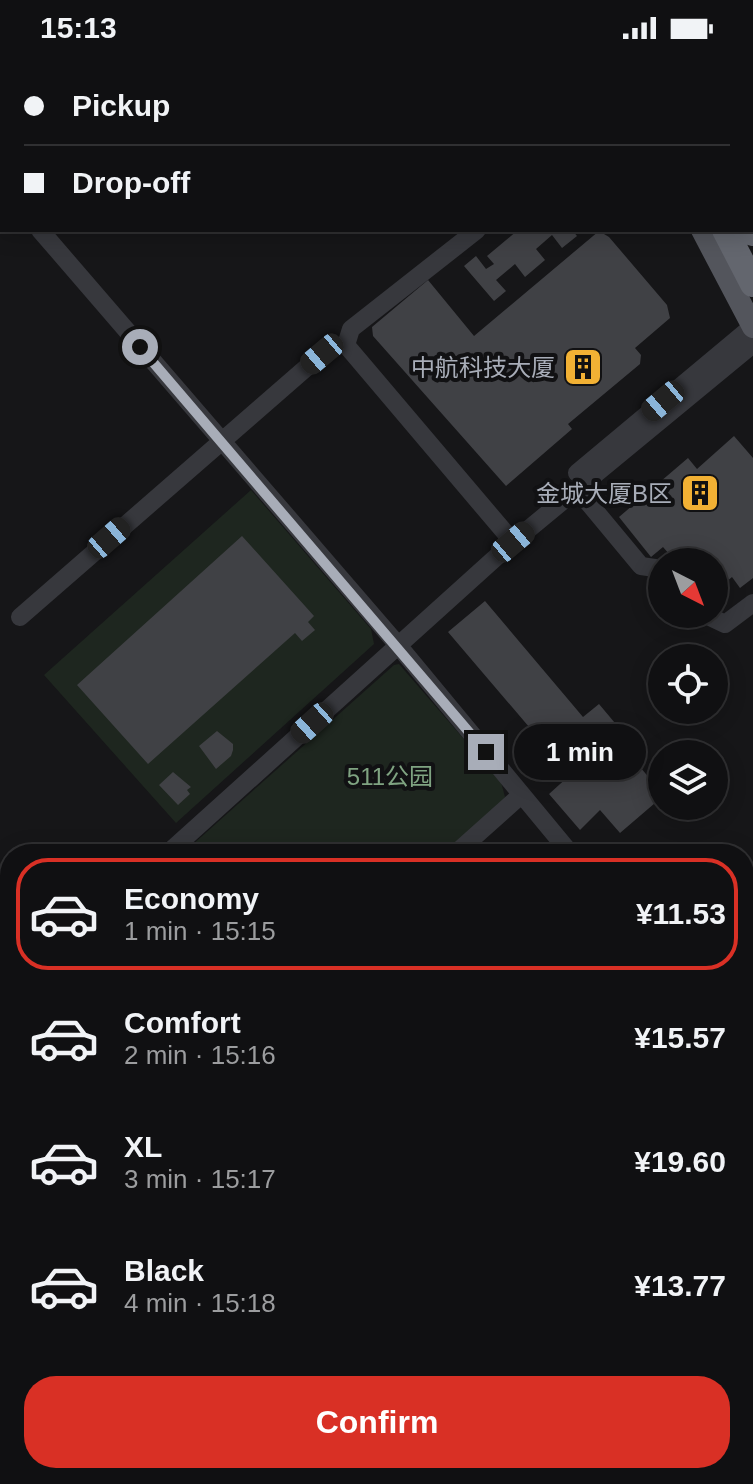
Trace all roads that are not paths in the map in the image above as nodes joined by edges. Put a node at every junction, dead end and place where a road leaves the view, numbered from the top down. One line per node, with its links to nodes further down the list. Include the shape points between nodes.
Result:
1 (42, 232): 9 (street)
2 (474, 232): 11 (street, via 351,329 346,345)
3 (703, 232): 6 (main road)
4 (726, 232): 5 (highway)
5 (753, 284)
6 (753, 326): 11 (street)
7 (753, 344): 10 (street)
8 (322, 354): 9 (street)
9 (221, 441): 14 (street); 16 (street)
10 (577, 489): 11 (street); 12 (street, via 641,566)
11 (509, 537): 16 (street)
12 (648, 567)
13 (753, 603): 15 (street)
14 (20, 617)
15 (728, 622)
16 (397, 644): 17 (street); 18 (street)
17 (521, 795): 19 (street); 20 (street)
18 (178, 844)
19 (466, 844)
20 (563, 844)

